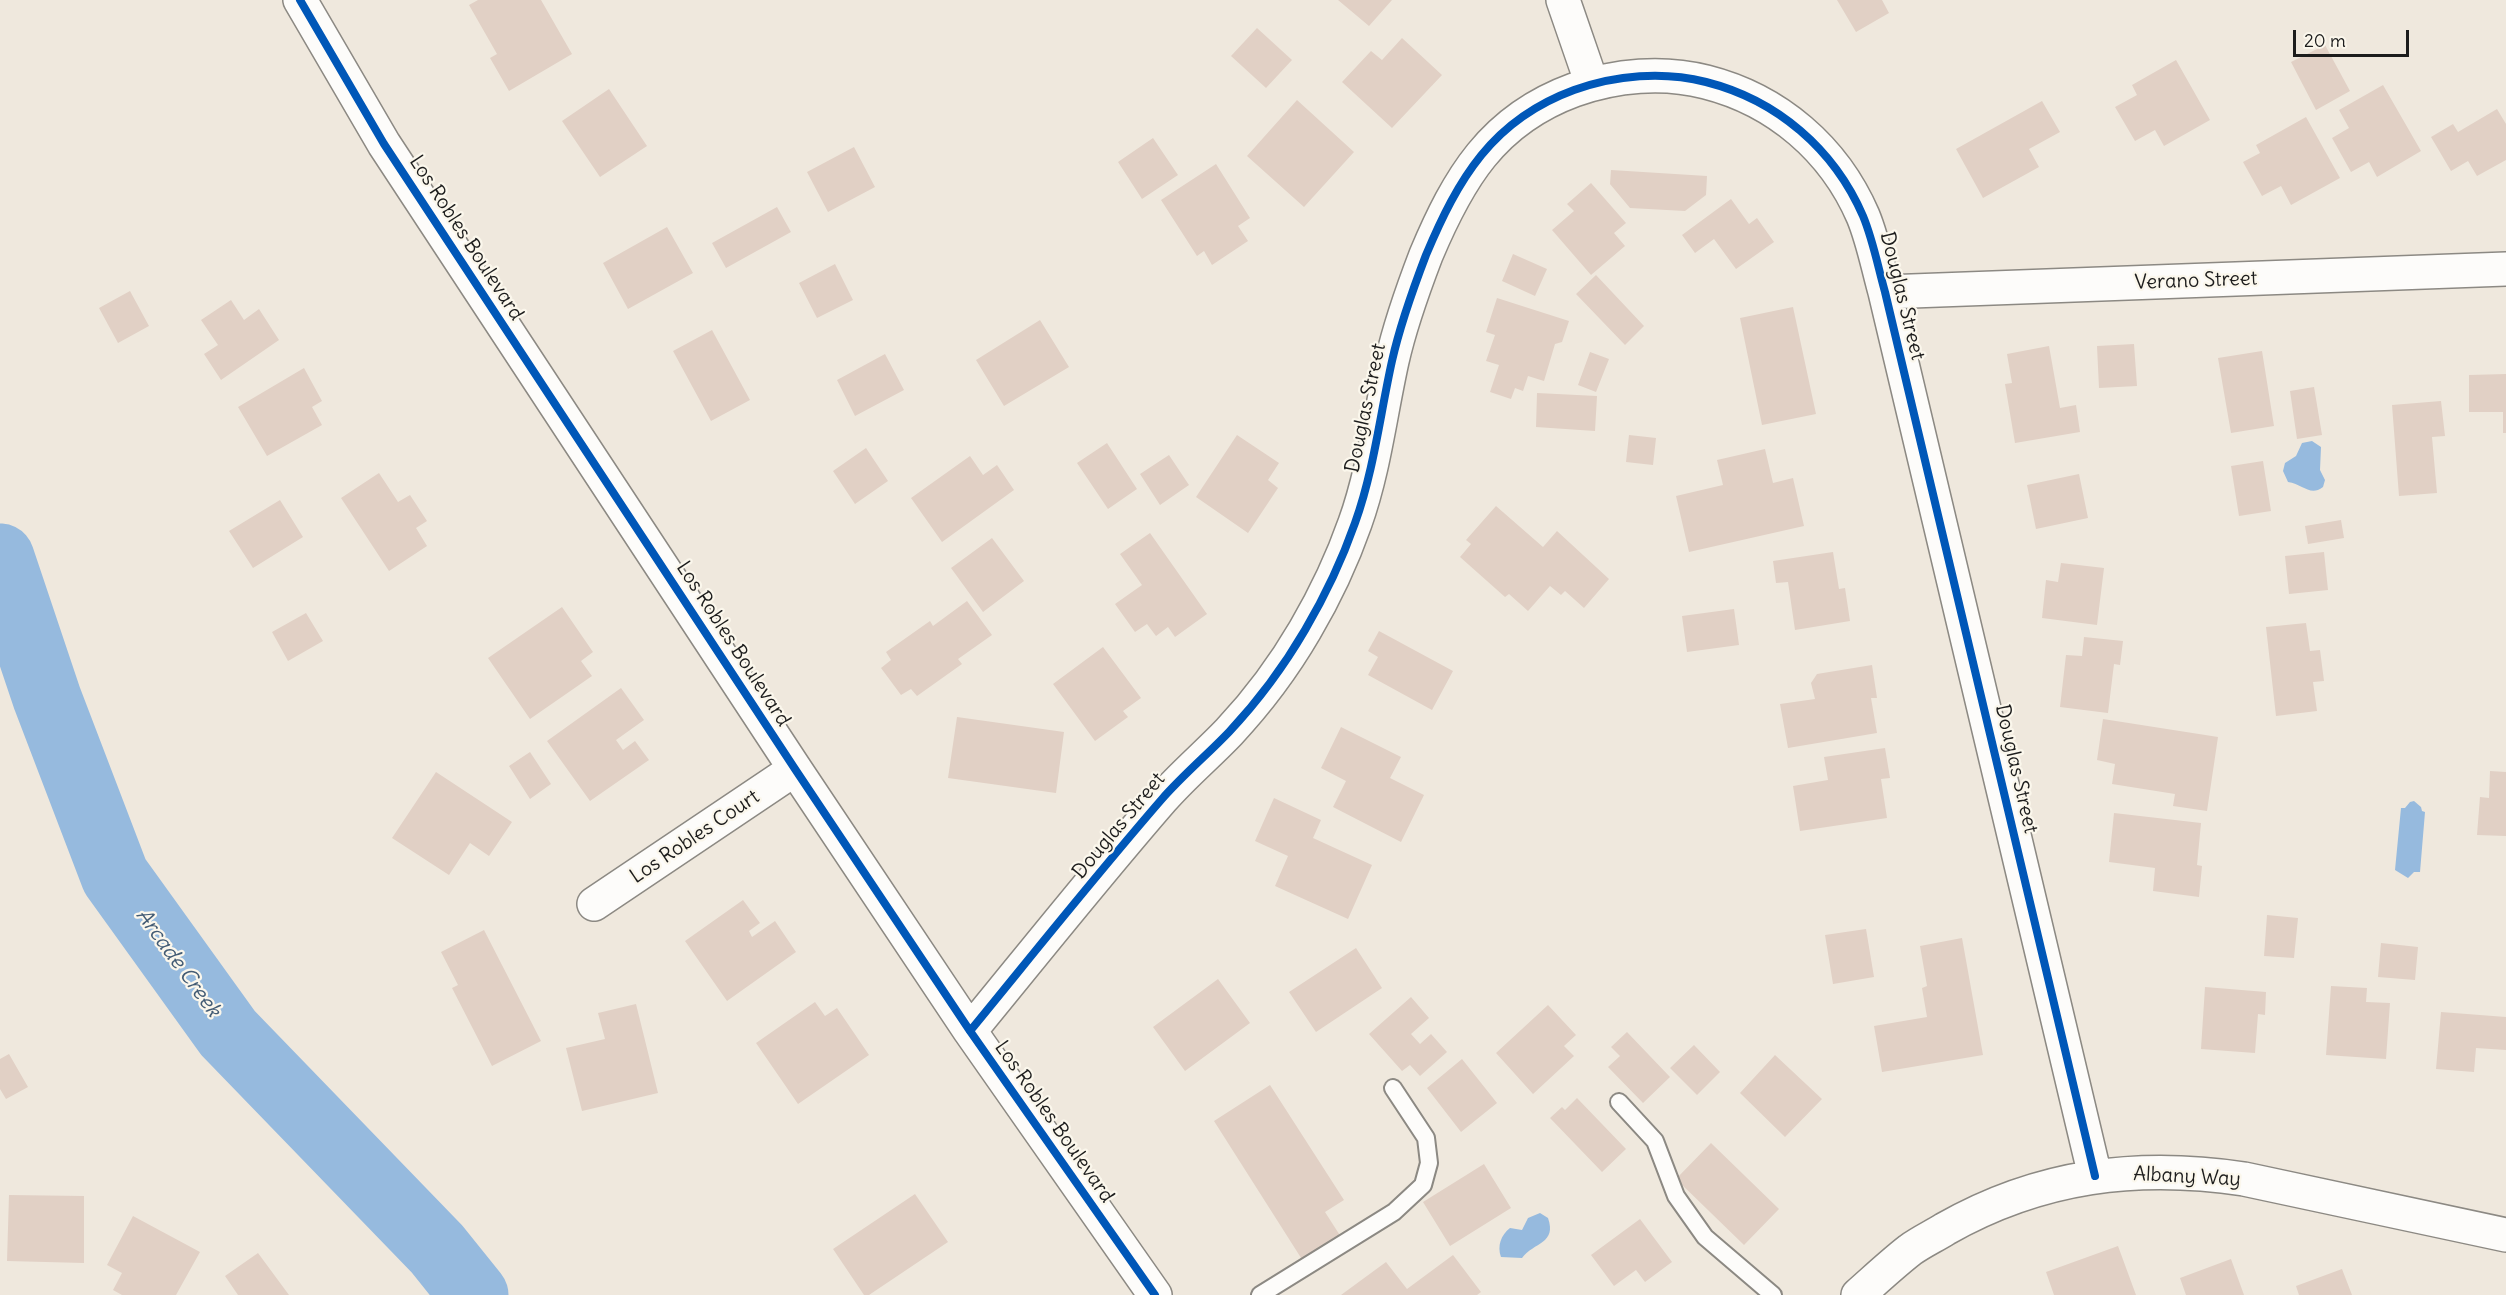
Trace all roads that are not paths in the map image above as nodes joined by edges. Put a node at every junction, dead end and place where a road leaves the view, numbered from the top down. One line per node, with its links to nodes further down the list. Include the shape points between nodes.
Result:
1 (300, 0): 6 (street, Los Robles Boulevard, via 384,144)
2 (1563, 0): 3 (street)
3 (1592, 84): 5 (street, Douglas Street, via 1648,76 1684,78 1729,89 1779,114 1821,150 1853,195 1865,221); 8 (street, Douglas Street, via 1534,108 1491,143 1472,164 1448,206 1414,284 1393,357 1356,522 1333,578 1304,632 1270,683 1231,730 1165,795)
4 (2506, 269): 5 (street, Verano Street)
5 (1885, 292): 11 (street, Douglas Street)
6 (795, 769): 7 (street, Los Robles Court); 8 (street, Los Robles Boulevard)
7 (594, 904)
8 (970, 1030): 13 (street, Los Robles Boulevard)
9 (1393, 1088): 14 (lane, via 1426,1138 1429,1163 1423,1185 1394,1212)
10 (1619, 1102): 15 (lane, via 1655,1141 1676,1196 1705,1237)
11 (2095, 1176): 12 (street, Albany Way, via 2154,1171 2234,1177); 16 (street, Albany Way, via 2019,1194 1964,1219 1911,1249)
12 (2506, 1235)
13 (1155, 1295)
14 (1260, 1295)
15 (1773, 1295)
16 (1858, 1295)

